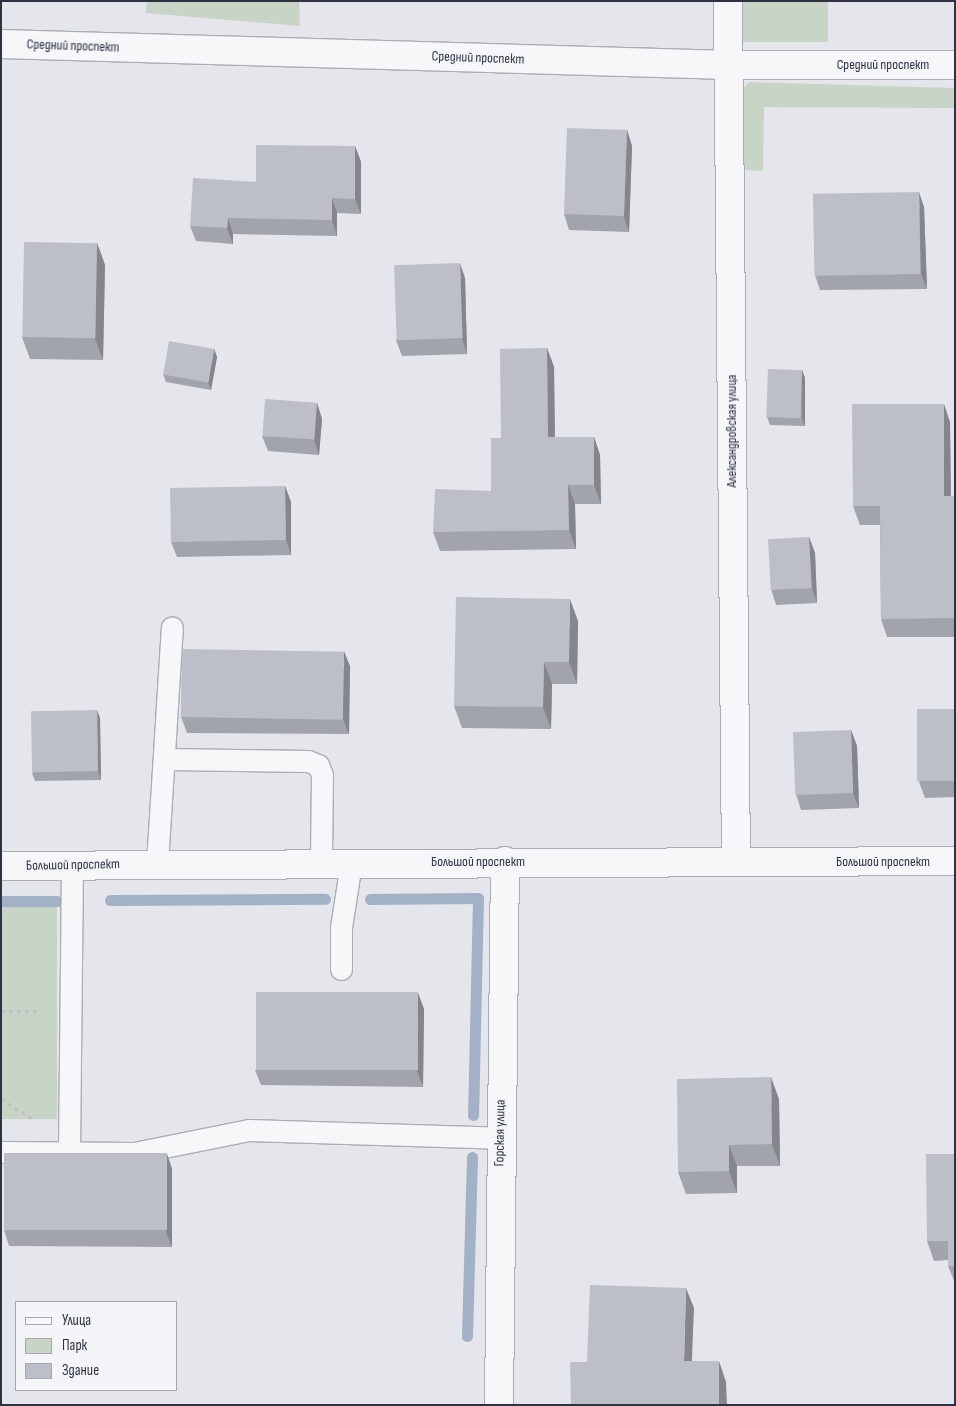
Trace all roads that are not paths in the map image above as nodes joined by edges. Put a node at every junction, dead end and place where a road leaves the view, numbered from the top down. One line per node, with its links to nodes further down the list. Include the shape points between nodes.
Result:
1 (728, 1): 3 (street, Александровская улица)
2 (1, 44): 3 (street, Средний проспект)
3 (729, 65): 4 (street, Средний проспект); 9 (street, Александровская улица)
4 (955, 65)
5 (172, 627): 6 (lane)
6 (166, 759): 10 (lane, via 308,761 318,765 322,775); 12 (lane)
7 (955, 861): 9 (street, Большой проспект)
8 (505, 862): 9 (street, Большой проспект); 11 (street, Большой проспект); 16 (street, Горская улица)
9 (736, 862)
10 (321, 863): 11 (street, Большой проспект); 12 (street, Большой проспект)
11 (351, 863): 15 (lane, via 341,927)
12 (158, 864): 13 (street, Большой проспект)
13 (72, 865): 14 (street, Большой проспект); 18 (lane)
14 (1, 866)
15 (341, 969)
16 (499, 1138): 18 (lane, via 249,1130 153,1151); 19 (street, Горская улица)
17 (1, 1152): 18 (lane)
18 (69, 1153)
19 (499, 1405)

